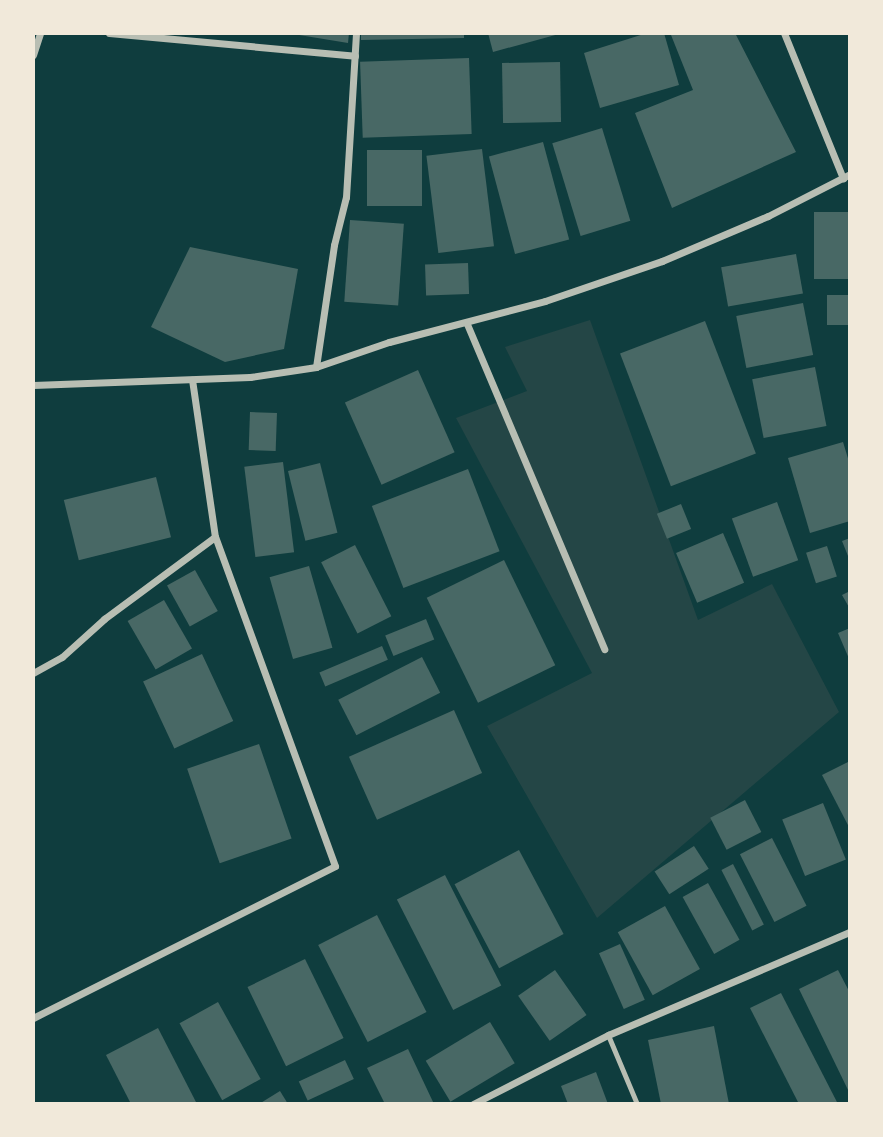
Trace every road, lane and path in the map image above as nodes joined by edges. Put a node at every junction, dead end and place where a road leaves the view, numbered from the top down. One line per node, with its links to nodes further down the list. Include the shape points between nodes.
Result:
1 (40, 33): 5 (street)
2 (109, 33): 6 (street)
3 (356, 33): 6 (street)
4 (784, 33): 7 (street)
5 (33, 55)
6 (355, 56): 9 (street, via 346,197)
7 (846, 176): 8 (street, via 672,257)
8 (467, 324): 9 (street, via 389,342); 13 (street)
9 (316, 366): 10 (street)
10 (191, 380): 11 (street); 12 (street)
11 (33, 385)
12 (215, 537): 14 (street, via 104,619 62,657); 16 (street, via 335,866)
13 (604, 649)
14 (33, 673)
15 (850, 932): 17 (street)
16 (33, 1018)
17 (608, 1035): 18 (street); 19 (lane)
18 (473, 1104)
19 (637, 1104)

